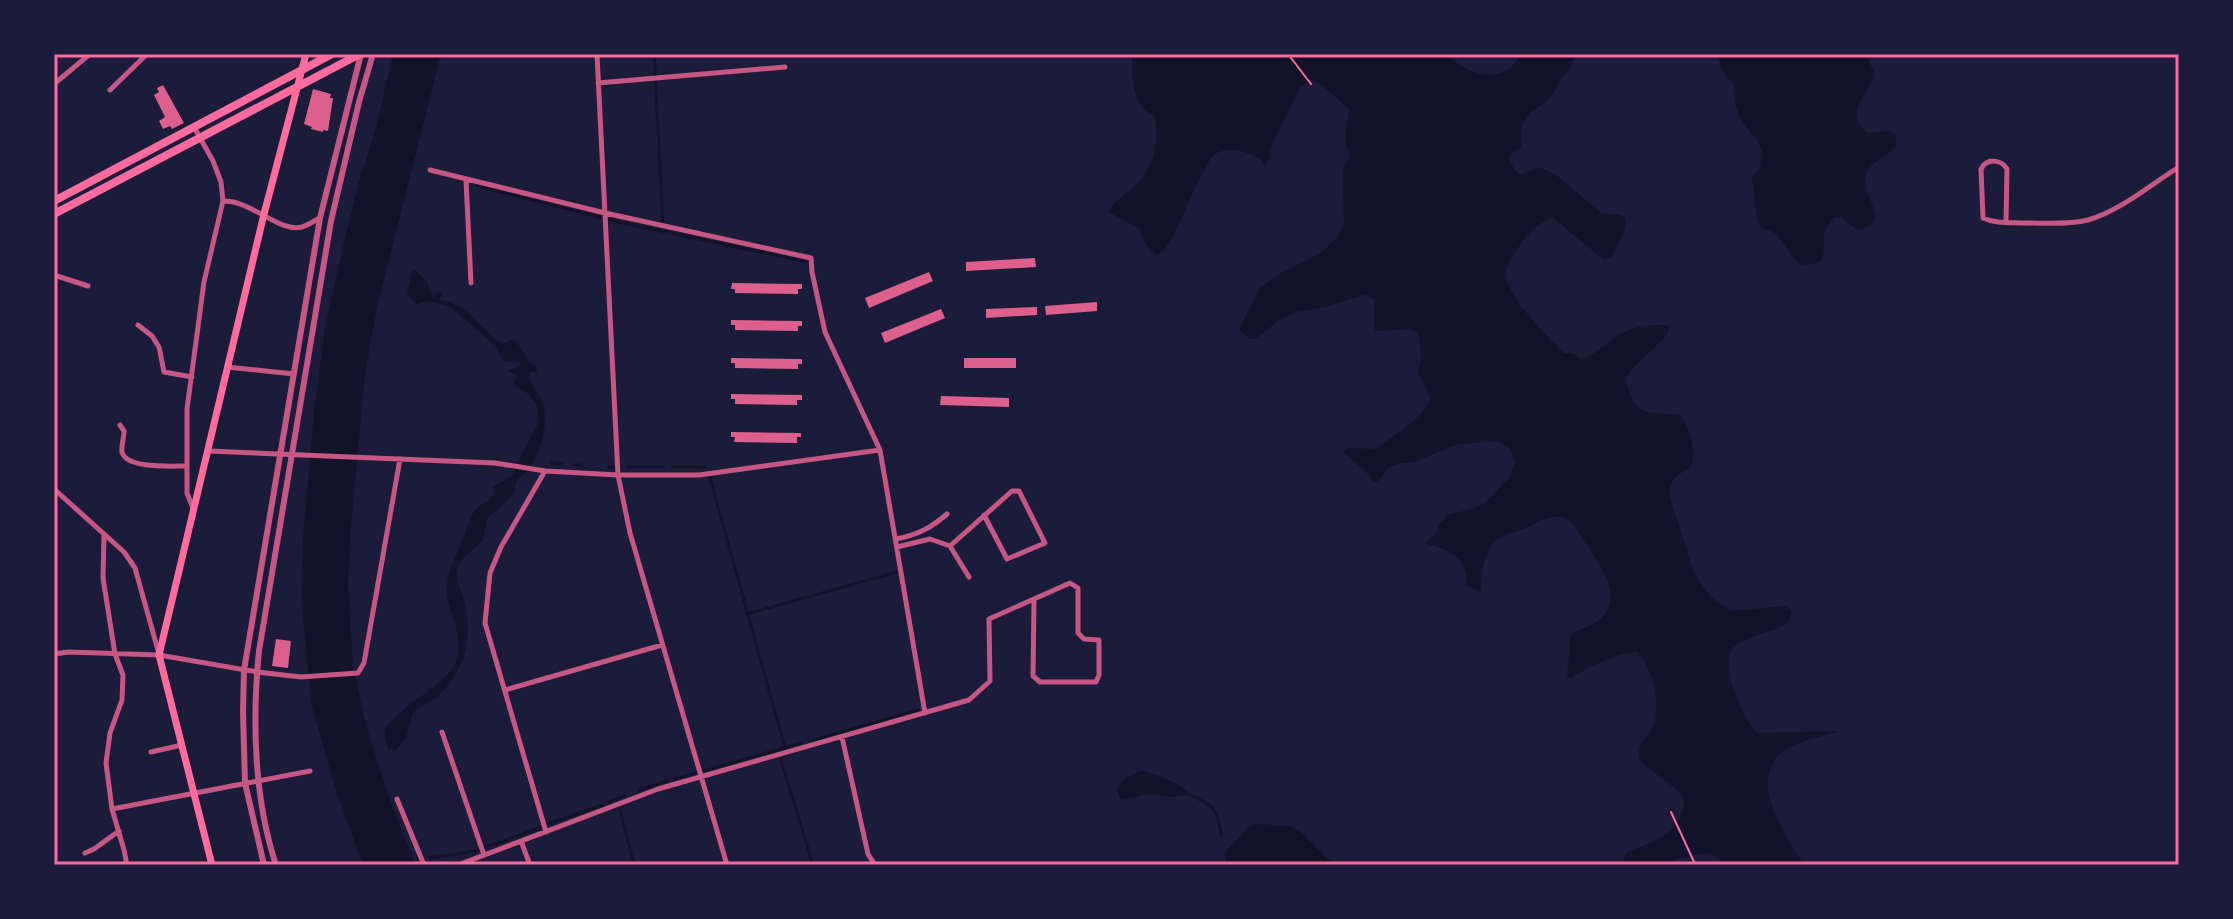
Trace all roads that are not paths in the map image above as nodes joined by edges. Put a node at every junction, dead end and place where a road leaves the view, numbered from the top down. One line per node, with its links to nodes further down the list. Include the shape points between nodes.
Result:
1 (90, 54): 11 (street)
2 (147, 54): 13 (street)
3 (306, 54): 9 (main road)
4 (332, 54): 9 (highway)
5 (361, 54): 12 (highway); 24 (street)
6 (373, 54): 37 (street, via 331,221)
7 (597, 54): 10 (street)
8 (785, 67): 10 (street)
9 (303, 69): 12 (main road); 14 (highway)
10 (598, 83): 21 (street)
11 (54, 84)
12 (297, 88): 15 (highway); 23 (main road)
13 (110, 90)
14 (194, 127): 15 (street); 19 (highway)
15 (201, 138): 20 (street, via 221,182); 22 (highway)
16 (2179, 167): 25 (street, via 2088,220)
17 (430, 170): 18 (street)
18 (466, 180): 21 (street); 27 (street)
19 (54, 201)
20 (223, 201): 23 (street); 32 (street, via 204,282)
21 (605, 213): 34 (street, via 811,258 825,332); 41 (street)
22 (54, 214)
23 (264, 214): 24 (street, via 289,227); 30 (main road)
24 (320, 218): 31 (street)
25 (2006, 222): 25 (street, via 1983,218 1981,169 1990,161 2007,169)
26 (54, 275): 28 (street)
27 (471, 283)
28 (88, 286)
29 (138, 325): 32 (street, via 159,347 164,372)
30 (227, 367): 31 (street); 35 (main road)
31 (294, 374): 36 (street)
32 (192, 377): 39 (street)
33 (120, 425): 39 (street, via 126,458 146,466)
34 (880, 450): 41 (street, via 699,475); 47 (street)
35 (209, 451): 36 (street); 43 (main road)
36 (280, 453): 37 (street); 56 (street)
37 (294, 453): 38 (street); 57 (street)
38 (400, 459): 40 (street); 57 (street, via 358,673 301,677)
39 (186, 466): 43 (street)
40 (545, 471): 41 (street); 58 (street, via 490,573 485,623)
41 (618, 475): 52 (street)
42 (54, 489): 46 (street)
43 (193, 509): 55 (main road)
44 (947, 514): 47 (street, via 932,527)
45 (984, 515): 45 (street, via 1019,491 1045,543 1007,559); 48 (street)
46 (104, 535): 54 (street, via 103,578); 55 (street, via 135,568)
47 (896, 539): 49 (street)
48 (950, 546): 49 (street, via 930,539); 50 (street)
49 (897, 547): 59 (street)
50 (969, 577)
51 (1034, 600): 51 (street, via 1070,583 1078,588 1078,633 1099,640 1096,682 1040,682 1033,676); 59 (street, via 989,619 990,681 969,700)
52 (662, 645): 58 (street); 65 (street)
53 (54, 654): 54 (street)
54 (115, 654): 55 (street); 70 (street, via 123,675 106,763)
55 (159, 655): 56 (street); 62 (main road)
56 (244, 670): 57 (street); 67 (street)
57 (257, 672): 66 (street)
58 (505, 690): 72 (street)
59 (925, 713): 61 (street)
60 (442, 732): 75 (street)
61 (842, 737): 65 (street); 84 (street, via 868,854)
62 (182, 745): 63 (street); 68 (main road)
63 (151, 752)
64 (310, 771): 66 (street)
65 (701, 777): 72 (street); 83 (street)
66 (259, 780): 67 (street); 79 (street)
67 (245, 783): 68 (street); 78 (street)
68 (194, 794): 70 (street); 77 (main road)
69 (397, 799): 80 (street)
70 (112, 809): 71 (street)
71 (119, 831): 74 (street); 76 (street)
72 (546, 832): 73 (street)
73 (521, 841): 75 (street); 82 (street)
74 (85, 853)
75 (484, 855): 81 (street)
76 (127, 865)
77 (212, 865)
78 (264, 865)
79 (276, 865)
80 (424, 865)
81 (458, 865)
82 (530, 865)
83 (727, 865)
84 (875, 865)

